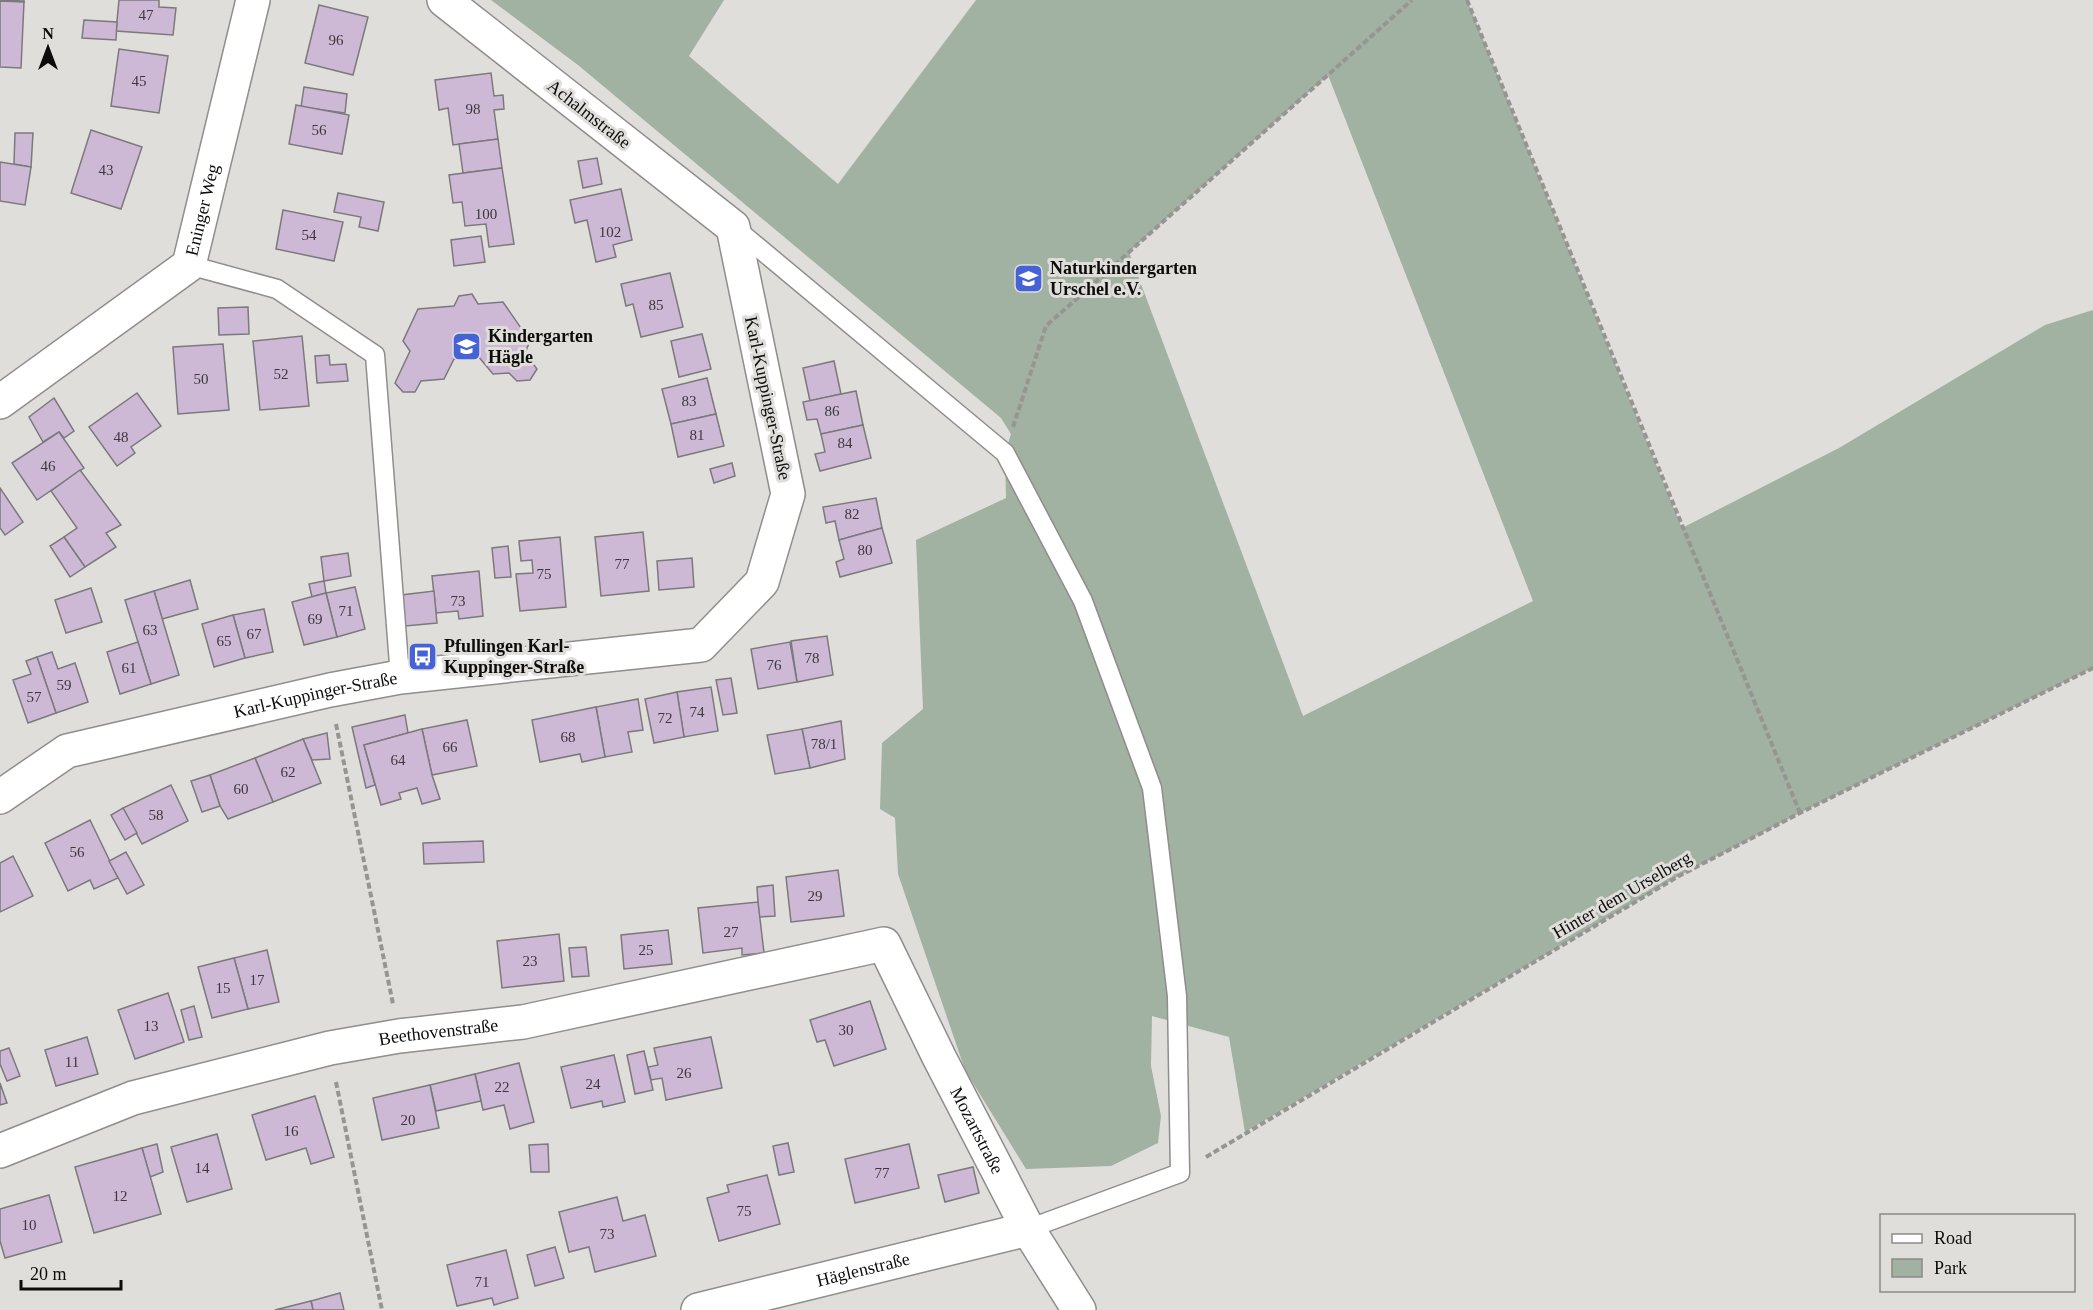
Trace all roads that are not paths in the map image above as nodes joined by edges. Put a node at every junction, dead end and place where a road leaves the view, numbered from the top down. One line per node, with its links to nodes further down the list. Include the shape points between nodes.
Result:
1 (253, 0): 4 (street, Eninger Weg)
2 (444, 0): 3 (street, Achalmstraße)
3 (733, 227): 6 (street, Karl-Kuppinger-Straße, via 788,494 762,582 702,645); 10 (lane, via 1005,453 1083,601 1152,788 1177,996 1180,1173)
4 (189, 265): 5 (street, Eninger Weg); 6 (lane, via 277,289 375,355)
5 (0, 402)
6 (400, 677): 7 (street, Karl-Kuppinger-Straße, via 67,751)
7 (0, 797)
8 (884, 944): 9 (street, Beethovenstraße, via 523,1022 330,1048 133,1098); 10 (street, Mozartstraße)
9 (0, 1151)
10 (1028, 1230): 11 (street, Häglenstraße); 12 (street, Mozartstraße)
11 (698, 1310)
12 (1079, 1310)

